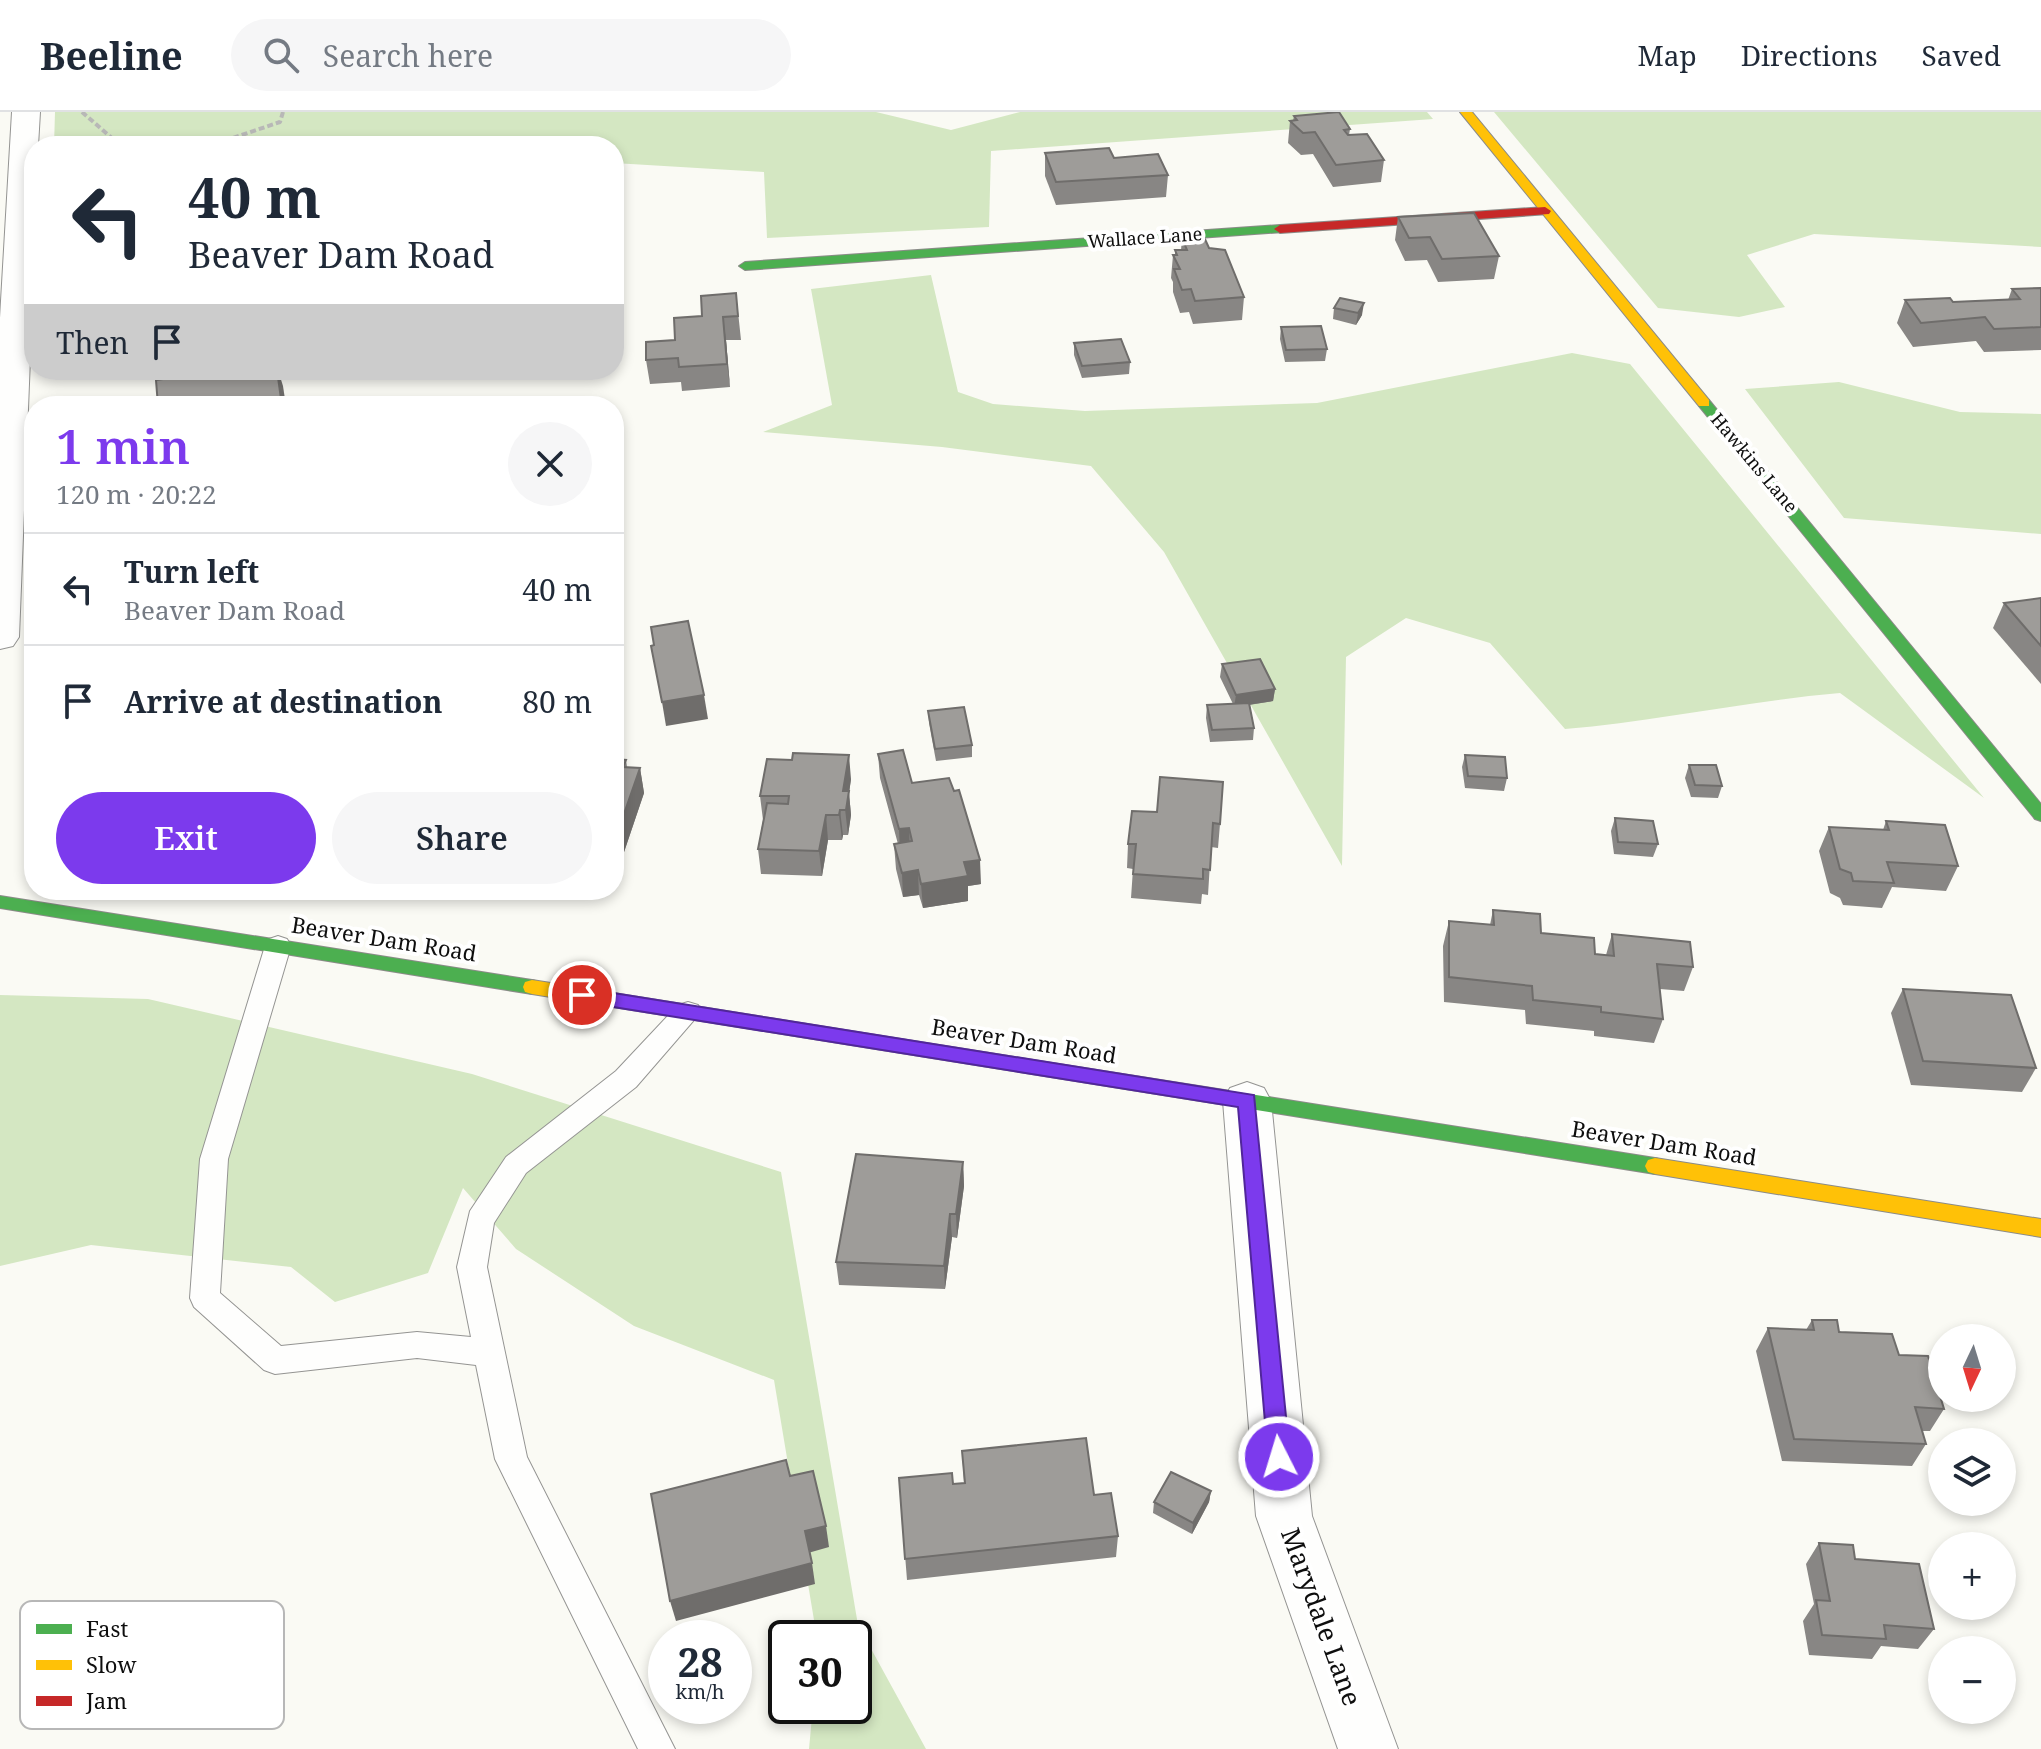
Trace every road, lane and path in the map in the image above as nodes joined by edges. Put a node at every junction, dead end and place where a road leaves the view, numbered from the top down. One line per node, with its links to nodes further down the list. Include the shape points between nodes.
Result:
1 (26, 112): 5 (street)
2 (82, 112): 6 (path)
3 (283, 112): 7 (path, via 280,122)
4 (1466, 112): 9 (street, Hawkins Lane)
5 (25, 136)
6 (110, 136)
7 (239, 136)
8 (24, 152): 11 (street)
9 (1545, 211): 10 (street, Wallace Lane); 12 (street, Hawkins Lane)
10 (745, 266)
11 (0, 637)
12 (2041, 815)
13 (0, 902): 14 (street, Beaver Dam Road)
14 (278, 946): 15 (street, Beaver Dam Road); 18 (lane, via 214,1159 205,1298 275,1360 417,1345)
15 (688, 1012): 16 (street, Beaver Dam Road); 18 (lane, via 626,1079 516,1165 480,1220 472,1267)
16 (1247, 1101): 17 (street, Beaver Dam Road); 20 (street, Marydale Lane, via 1284,1516)
17 (2041, 1228)
18 (489, 1353): 19 (lane, via 511,1459)
19 (657, 1749)
20 (1368, 1749)

